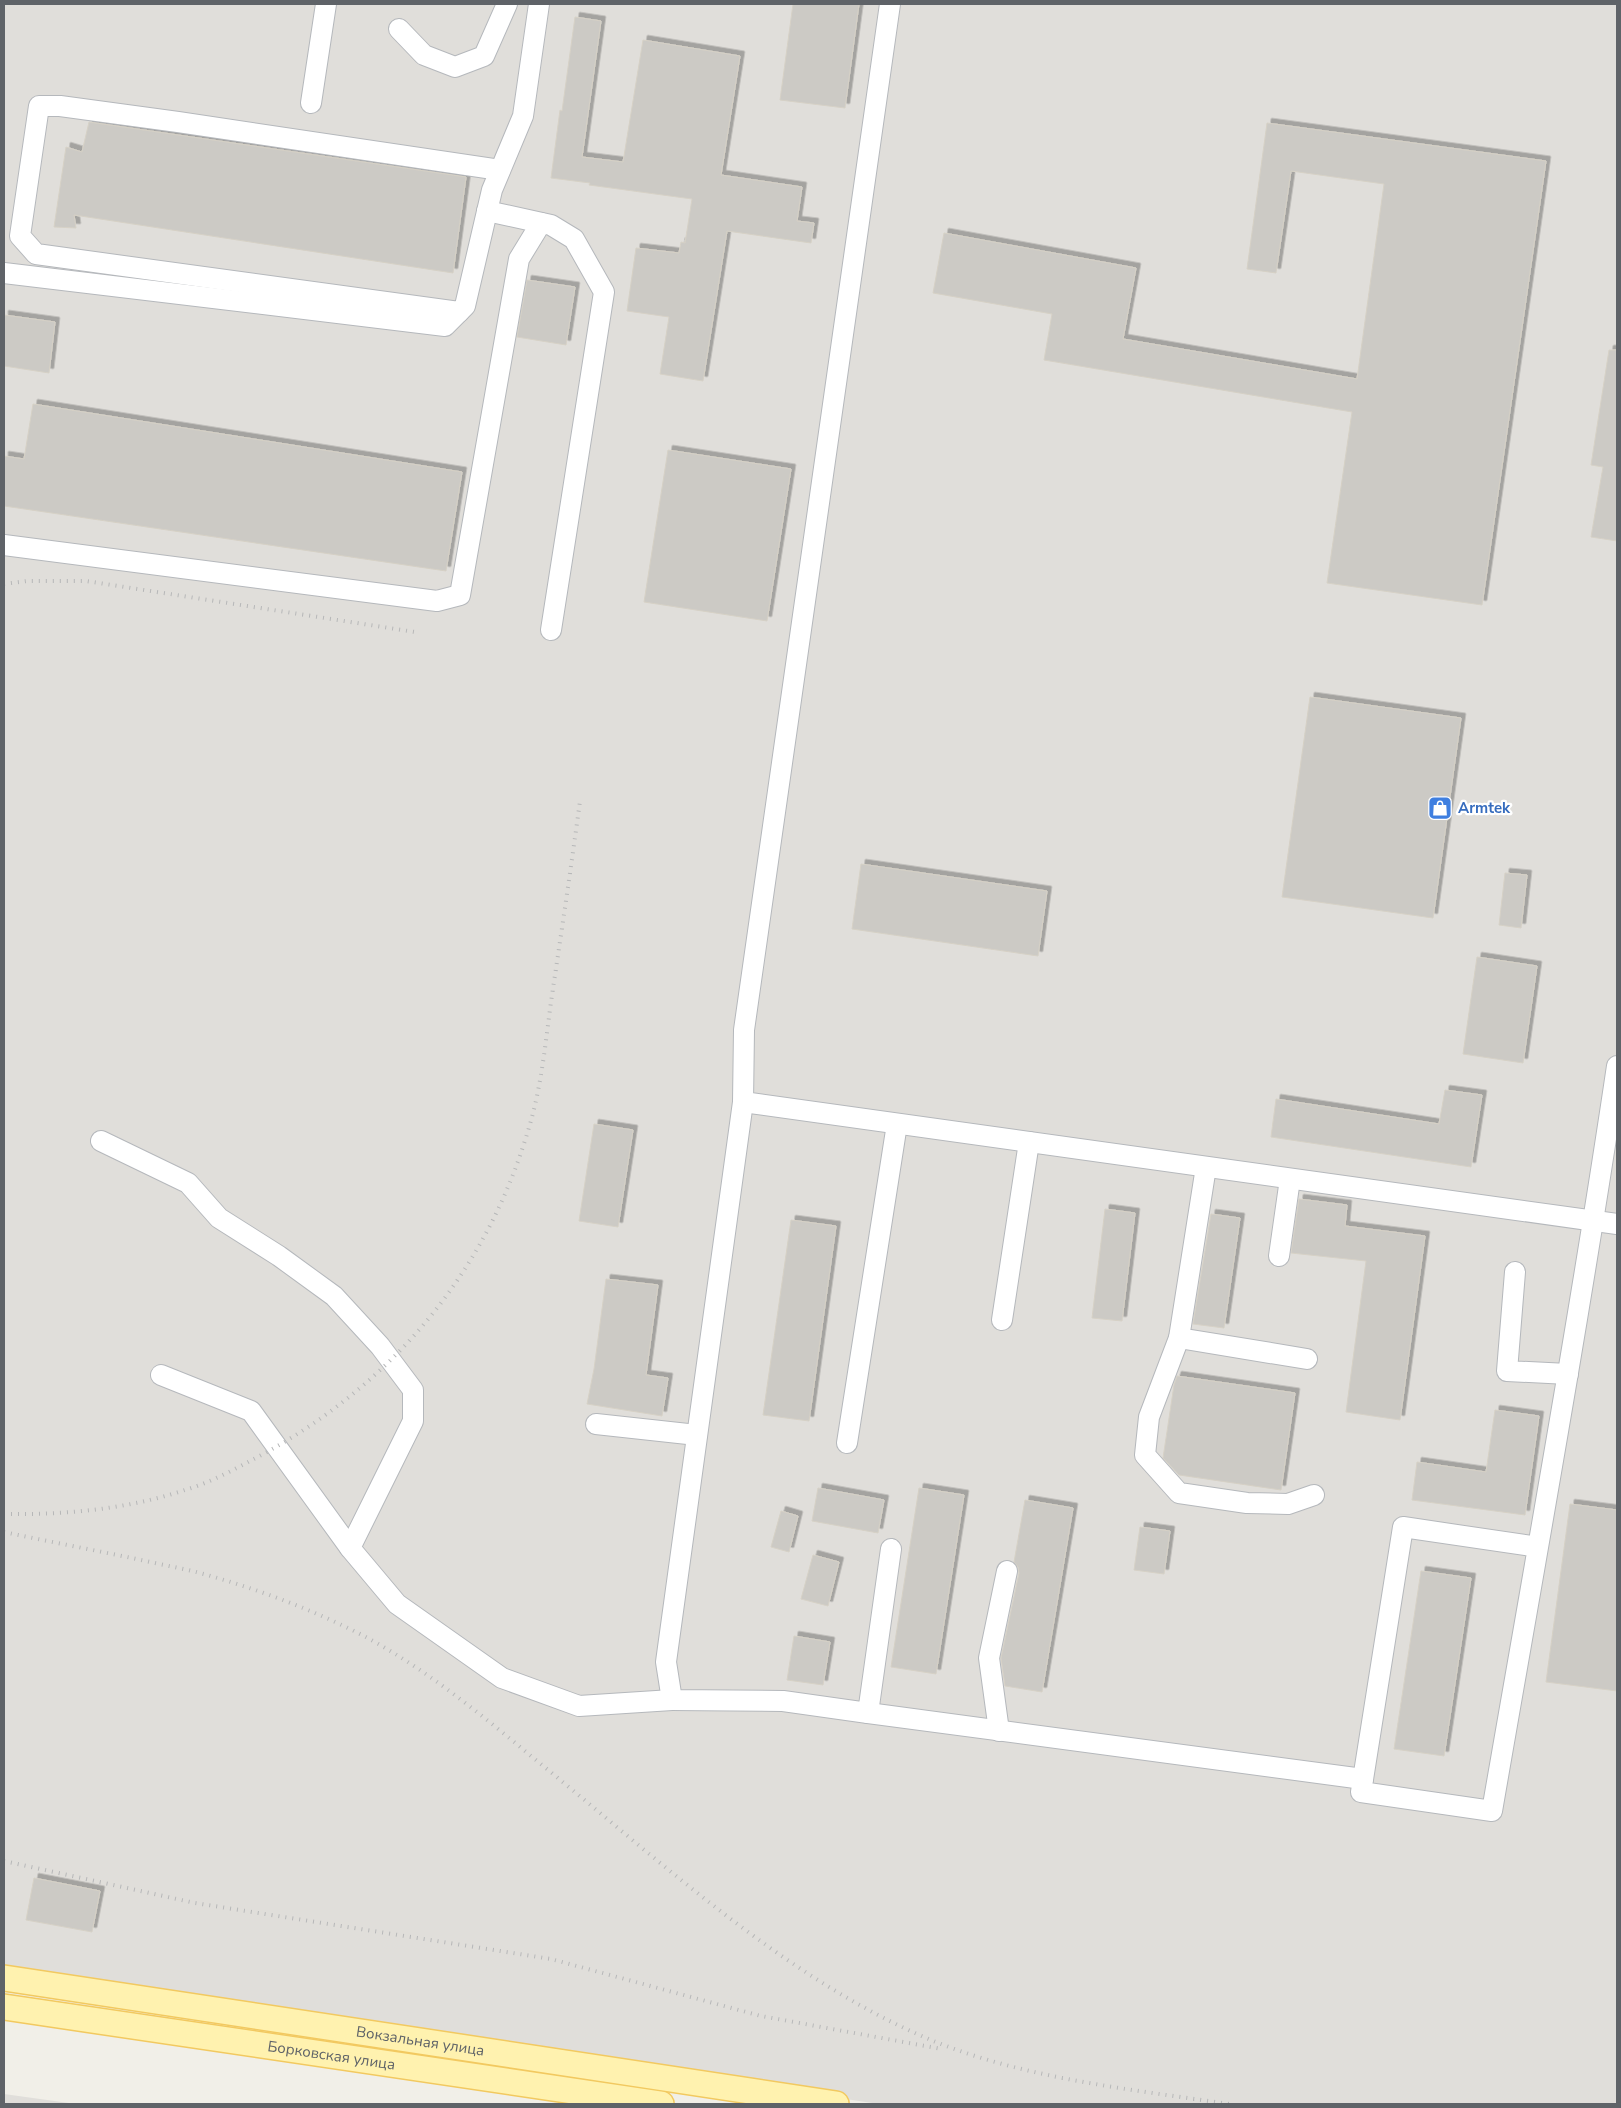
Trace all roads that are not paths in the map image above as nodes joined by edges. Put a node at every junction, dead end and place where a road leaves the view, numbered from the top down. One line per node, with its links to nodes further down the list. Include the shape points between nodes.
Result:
1 (326, 4): 6 (street)
2 (507, 4): 5 (street, via 484,56 455,67 424,56)
3 (539, 4): 7 (street, via 523,116)
4 (890, 4): 15 (street, via 744,1030)
5 (399, 29)
6 (311, 103)
7 (500, 170): 8 (street); 11 (street, via 168,120 39,106 20,236 36,254)
8 (487, 211): 9 (street); 11 (street, via 465,306)
9 (541, 223): 12 (street, via 519,259 460,595 437,601); 13 (street, via 574,239 604,292)
10 (4, 274): 11 (street, via 445,326)
11 (459, 312)
12 (4, 545)
13 (551, 630)
14 (1617, 1066): 21 (street)
15 (743, 1102): 16 (street); 31 (street)
16 (897, 1124): 18 (street); 32 (street)
17 (100, 1141): 35 (street, via 188,1183 219,1218 334,1296 380,1346 413,1390 413,1421)
18 (1029, 1142): 19 (street); 25 (street)
19 (1206, 1167): 20 (street); 26 (street)
20 (1290, 1179): 21 (street); 23 (street)
21 (1594, 1221): 22 (street); 28 (street)
22 (1617, 1224)
23 (1279, 1256)
24 (1515, 1272): 28 (street, via 1506,1371)
25 (1002, 1320)
26 (1179, 1338): 27 (street); 33 (street, via 1149,1416 1145,1454 1179,1493 1247,1504 1288,1504)
27 (1307, 1359)
28 (1568, 1374): 34 (street)
29 (161, 1375): 35 (street, via 251,1411)
30 (596, 1424): 31 (street)
31 (697, 1435): 38 (street, via 666,1662)
32 (847, 1443)
33 (1314, 1495)
34 (1538, 1547): 41 (street, via 1403,1527); 41 (street, via 1492,1811 1361,1792)
35 (350, 1548): 38 (street, via 397,1604 502,1678 579,1706)
36 (891, 1548): 39 (street)
37 (1008, 1571): 40 (street, via 989,1658)
38 (672, 1700): 39 (street, via 782,1701)
39 (868, 1713): 40 (street)
40 (999, 1731): 41 (street)
41 (1363, 1779)
42 (4, 1978): 45 (main road, Вокзальная улица)
43 (4, 2007): 44 (main road, Борковская улица)
44 (661, 2104)
45 (836, 2104)

